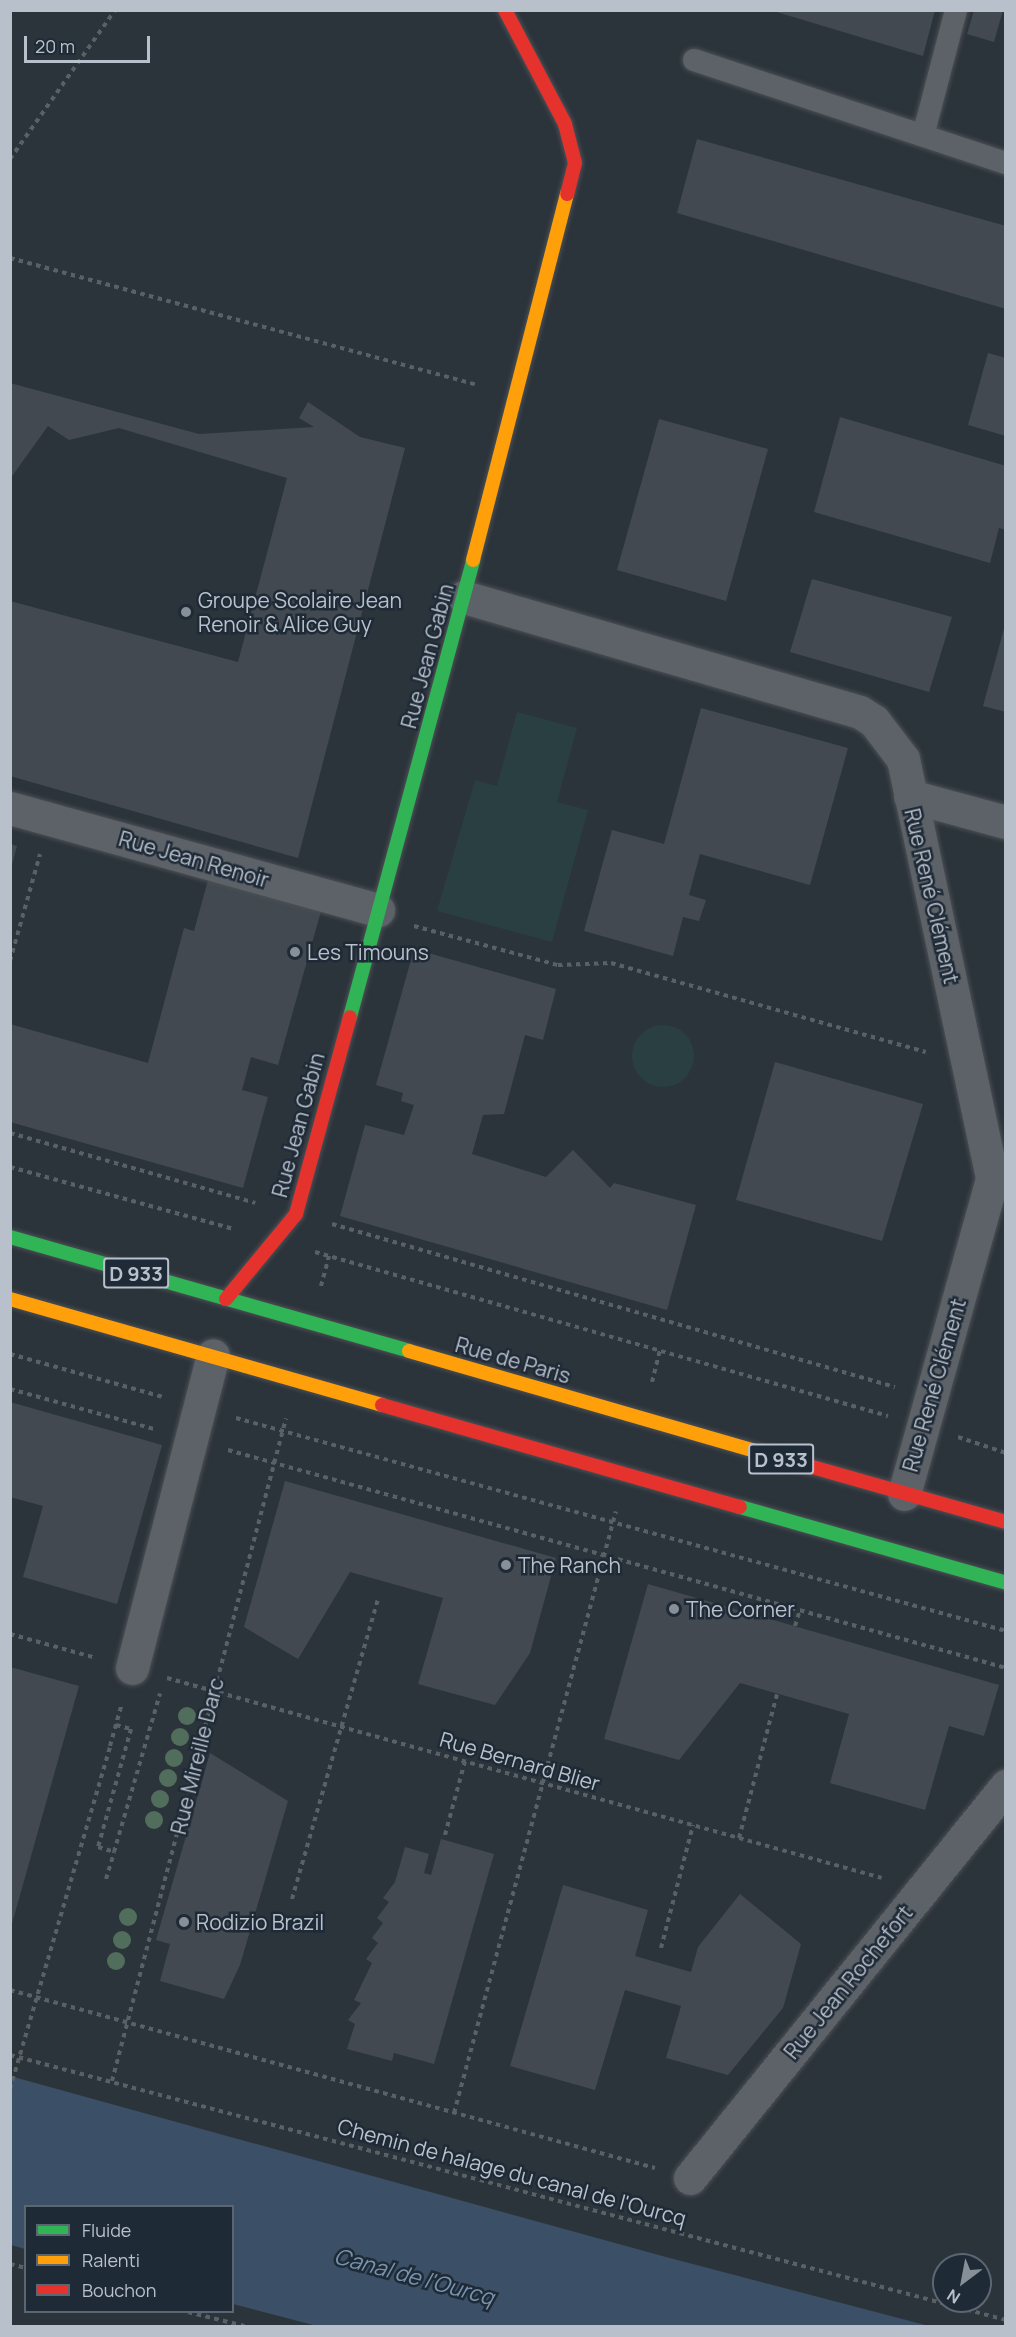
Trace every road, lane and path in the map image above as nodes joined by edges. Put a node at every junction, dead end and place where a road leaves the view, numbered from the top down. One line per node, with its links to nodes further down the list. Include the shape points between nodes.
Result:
1 (115, 10): 6 (path)
2 (505, 10): 9 (main road, Rue Jean Gabin, via 565,124 575,163)
3 (957, 10): 5 (lane)
4 (694, 60): 5 (lane)
5 (924, 132): 7 (lane)
6 (10, 159)
7 (1005, 163)
8 (10, 258): 9 (path)
9 (516, 395): 10 (main road, Rue Jean Gabin)
10 (464, 597): 11 (street, Rue René Clément, via 860,712 874,721 903,759); 15 (main road, Rue Jean Gabin)
11 (910, 796): 13 (street); 30 (street, Rue René Clément, via 992,1179)
12 (10, 808): 14 (street, Rue Jean Renoir)
13 (991, 818)
14 (50, 819): 15 (street, Rue Jean Renoir); 16 (path)
15 (378, 910): 17 (path, via 419,928 558,965 610,963); 20 (main road, Rue Jean Gabin)
16 (10, 961)
17 (931, 1053)
18 (10, 1133): 20 (path)
19 (10, 1167): 22 (path)
20 (296, 1214): 22 (main road, Rue Jean Gabin); 27 (path, via 899,1388)
21 (10, 1237): 24 (main road, Rue de Paris / D 933)
22 (278, 1242): 24 (main road, Rue Jean Gabin); 30 (path)
23 (10, 1299): 26 (main road)
24 (226, 1299): 35 (main road, Rue de Paris / D 933)
25 (10, 1354): 29 (path)
26 (213, 1355): 29 (street); 38 (main road)
27 (902, 1376)
28 (10, 1389): 32 (path)
29 (200, 1408): 31 (path); 32 (street)
30 (927, 1411): 33 (path); 35 (street, Rue René Clément)
31 (283, 1431): 34 (path, Rue Mireille Darc); 42 (path)
32 (191, 1440): 34 (path); 44 (street)
33 (1005, 1453)
34 (274, 1462): 40 (path); 46 (path, Rue Mireille Darc)
35 (904, 1494): 36 (main road, Rue de Paris / D 933)
36 (1005, 1522)
37 (600, 1569): 53 (path)
38 (1005, 1583)
39 (378, 1600): 51 (path)
40 (800, 1610): 41 (path); 45 (path)
41 (795, 1626)
42 (1005, 1631)
43 (10, 1634): 44 (path, Rue Bernard Blier)
44 (117, 1664): 46 (path, Rue Bernard Blier)
45 (1005, 1668)
46 (213, 1691): 51 (path, Rue Bernard Blier); 64 (path, Rue Mireille Darc)
47 (777, 1694): 57 (path)
48 (158, 1701): 58 (path)
49 (120, 1709): 50 (path)
50 (116, 1725): 58 (path, via 131,1729 98,1847); 67 (path, bridge)
51 (341, 1727): 52 (path, Rue Bernard Blier); 61 (path)
52 (465, 1761): 53 (path, Rue Bernard Blier); 56 (path)
53 (543, 1782): 55 (path, Rue Bernard Blier); 68 (path)
54 (1005, 1786): 69 (street, Rue Jean Rochefort)
55 (693, 1825): 57 (path, Rue Bernard Blier); 62 (path)
56 (445, 1835)
57 (739, 1838): 60 (path, Rue Bernard Blier)
58 (114, 1852): 59 (path)
59 (106, 1879)
60 (887, 1880)
61 (292, 1899)
62 (661, 1948)
63 (10, 1990): 64 (path)
64 (129, 2021): 66 (path, Rue Mireille Darc); 68 (path)
65 (10, 2055): 66 (path, Chemin de halage du canal de l'Ourcq)
66 (112, 2081): 71 (path, Chemin de halage du canal de l'Ourcq)
67 (10, 2089)
68 (454, 2113): 69 (path)
69 (690, 2178)
70 (192, 2313): 72 (path)
71 (1005, 2320)
72 (244, 2326)

